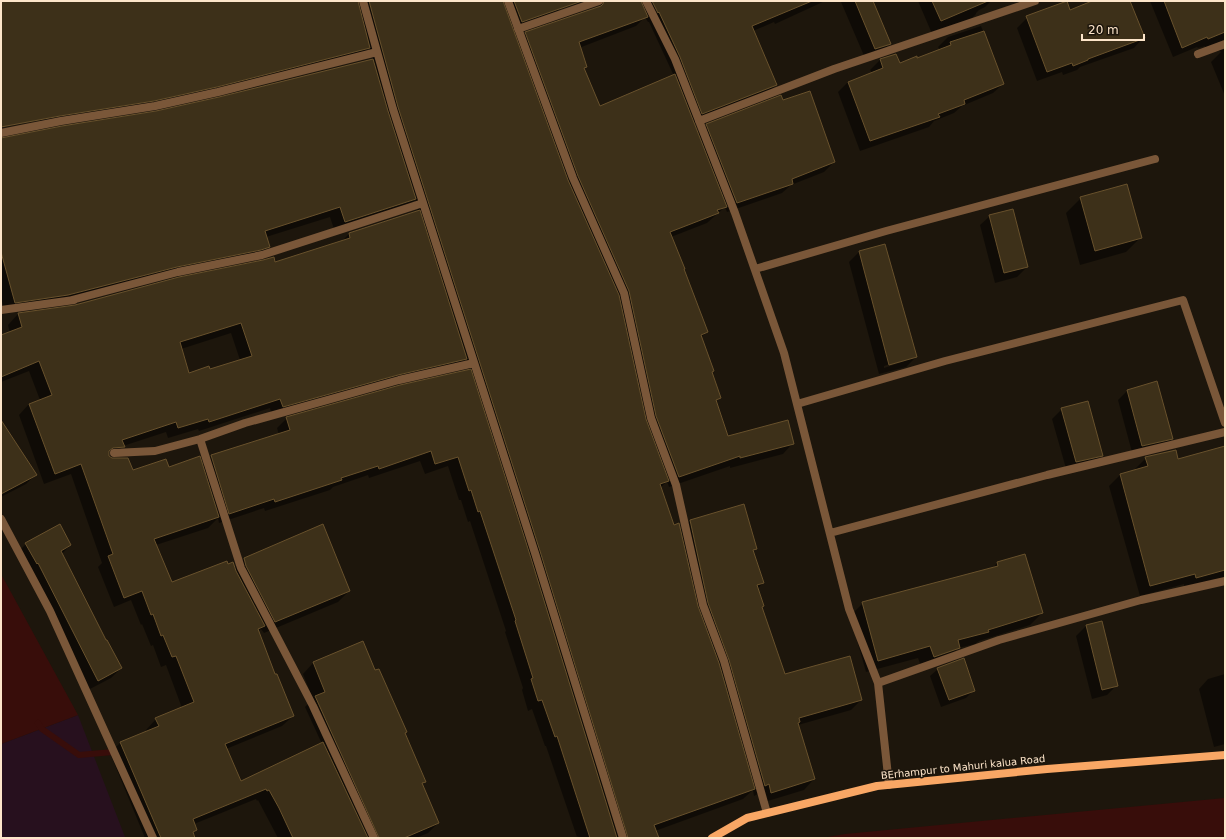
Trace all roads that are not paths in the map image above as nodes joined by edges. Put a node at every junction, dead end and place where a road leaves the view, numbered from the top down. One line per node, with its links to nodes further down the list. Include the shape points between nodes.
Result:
1 (363, 1): 8 (street)
2 (508, 1): 6 (street)
3 (599, 1): 6 (street)
4 (646, 1): 10 (street, via 675,59)
5 (1035, 1): 10 (street, via 834,69)
6 (518, 29): 28 (street, via 573,178 624,292 651,418 676,485 703,605 724,661)
7 (1225, 44): 9 (street)
8 (377, 52): 11 (street, via 155,106); 13 (street)
9 (1198, 54)
10 (699, 121): 14 (street)
11 (1, 133)
12 (1155, 159): 14 (street)
13 (423, 203): 15 (street, via 262,256 178,272 71,301); 16 (street)
14 (755, 269): 17 (street, via 784,353)
15 (1, 310)
16 (474, 363): 20 (street, via 391,382); 31 (street)
17 (797, 404): 18 (street, via 945,361 1183,300); 23 (street)
18 (1225, 423)
19 (1225, 432): 23 (street, via 1047,475)
20 (200, 438): 21 (street, via 155,451); 30 (street, via 241,568 313,706)
21 (114, 453)
22 (1, 518): 29 (street, via 50,611)
23 (830, 533): 25 (street, via 849,609)
24 (1225, 581): 25 (street, via 1141,600 999,640)
25 (878, 683): 27 (street)
26 (1225, 755): 27 (street, BErhampur to Mahuri kalua Road)
27 (889, 785): 28 (street, BErhampur to Mahuri kalua Road)
28 (768, 813): 32 (street, BErhampur to Mahuri kalua Road, via 747,818)
29 (153, 838)
30 (374, 838)
31 (623, 838)
32 (712, 838)

